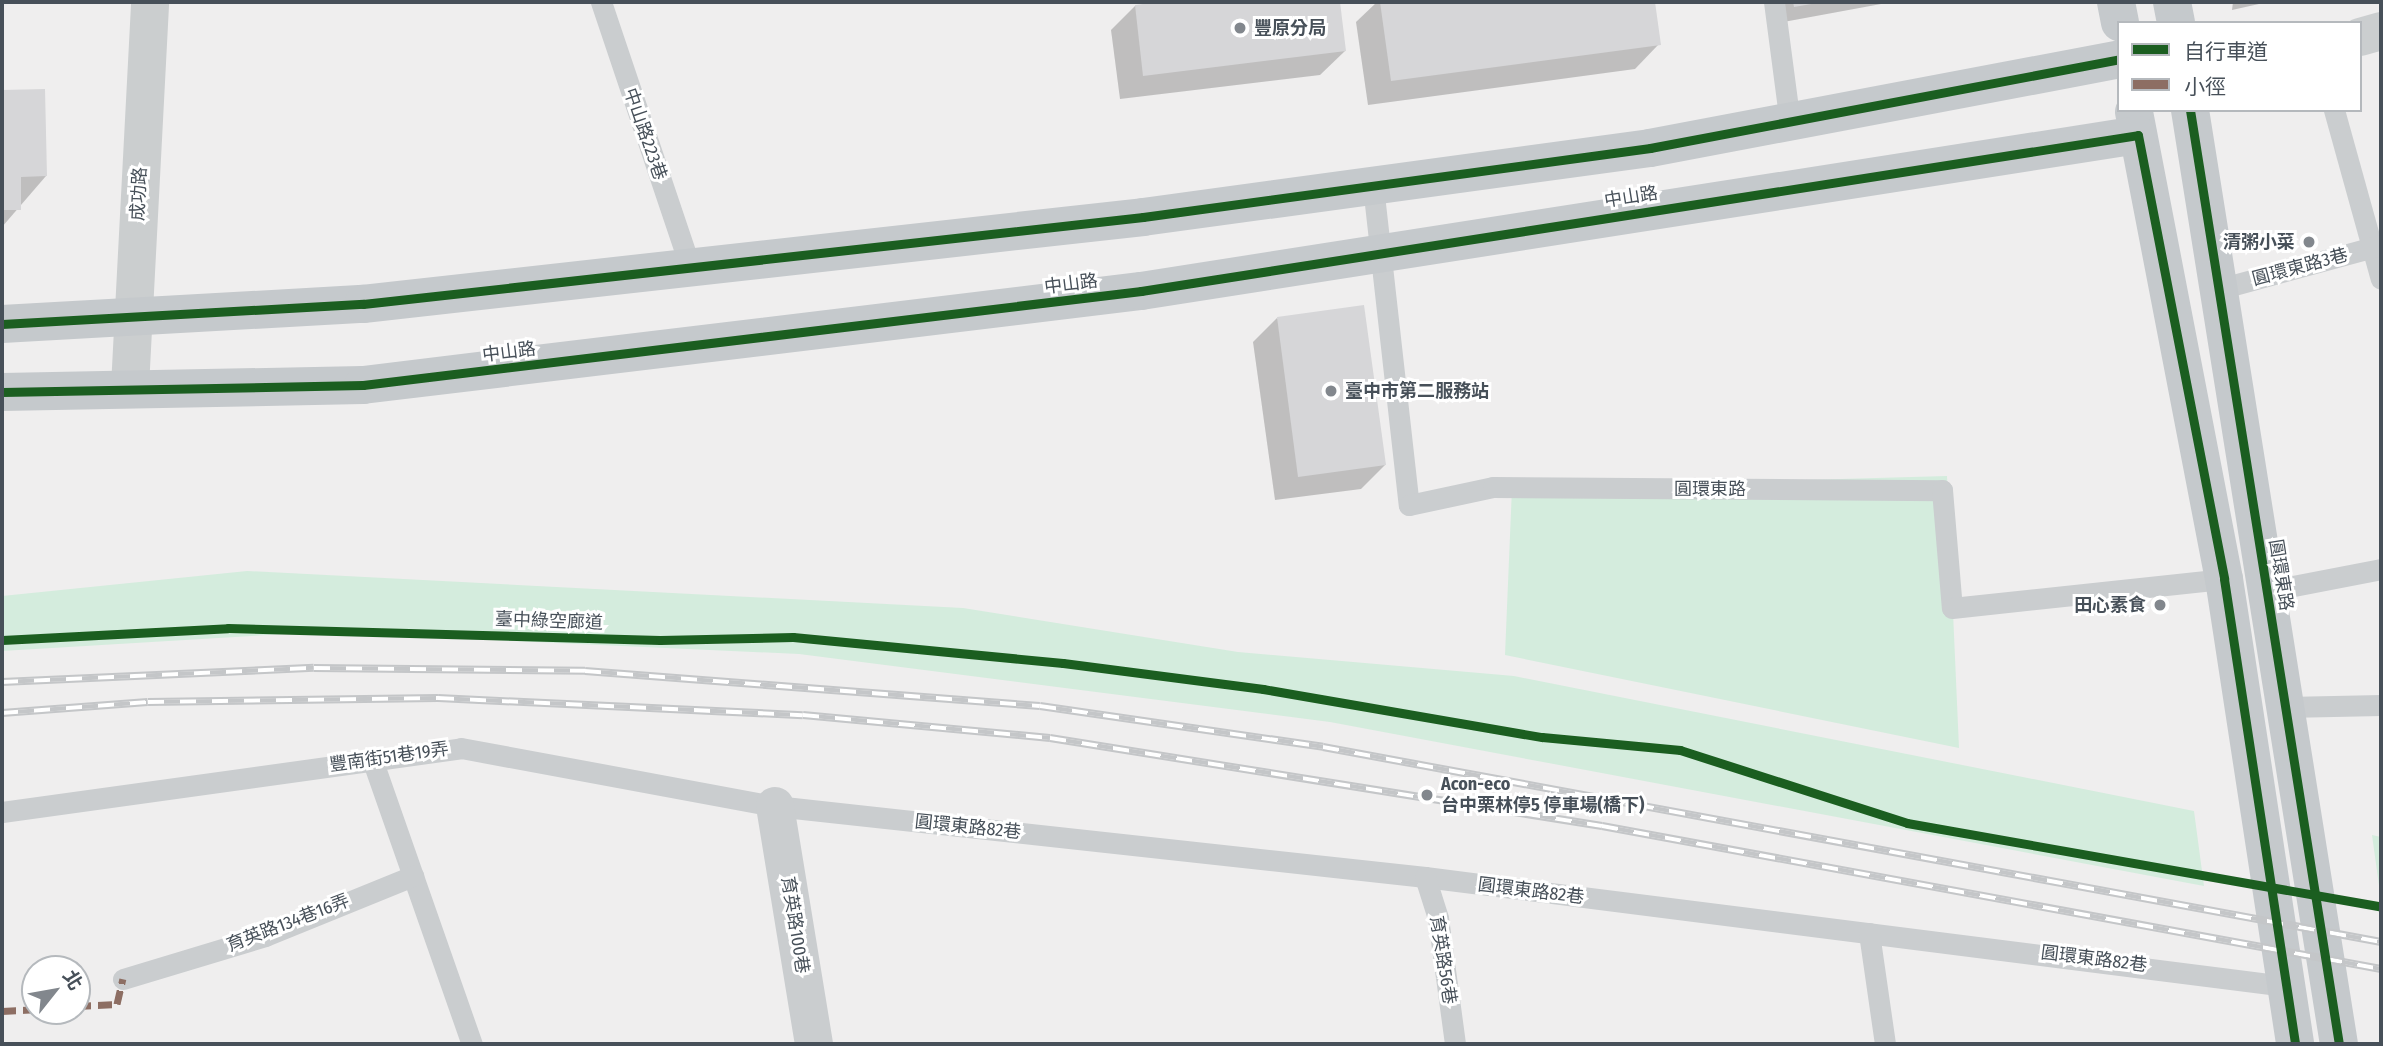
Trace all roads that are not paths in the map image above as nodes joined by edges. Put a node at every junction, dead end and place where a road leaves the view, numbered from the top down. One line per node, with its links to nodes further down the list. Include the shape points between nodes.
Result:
1 (150, 2): 21 (street, 成功路)
2 (601, 2): 18 (lane, 中山路223巷)
3 (1774, 2): 14 (lane)
4 (2116, 2): 6 (main road)
5 (2172, 2): 7 (main road)
6 (2120, 21)
7 (2176, 21)
8 (2381, 31): 9 (street)
9 (2362, 36)
10 (2117, 59): 14 (main road)
11 (2190, 112): 20 (main road, 圓環東路)
12 (2335, 112): 16 (lane)
13 (2144, 119): 17 (main road, 中山路); 26 (main road)
14 (1790, 123): 15 (main road)
15 (1373, 186): 17 (lane, 圓環東路); 18 (main road)
16 (2376, 246): 19 (lane); 20 (lane, 圓環東路3巷)
17 (1381, 253): 23 (main road, 中山路, via 1141,291 363,385); 26 (lane, 圓環東路, via 1409,505 1493,487 1942,490 1952,608)
18 (690, 266): 21 (main road, via 363,304)
19 (2381, 279)
20 (2219, 289): 27 (main road, 圓環東路)
21 (132, 319): 22 (main road); 23 (street, 成功路)
22 (2, 324)
23 (130, 387): 24 (main road, 中山路)
24 (2, 392)
25 (2381, 569): 27 (lane, 圓環東路)
26 (2224, 579): 37 (main road)
27 (2267, 591): 29 (main road, 圓環東路)
28 (2381, 705): 29 (lane)
29 (2286, 706): 43 (main road, 圓環東路)
30 (372, 759): 31 (lane, 豐南街51巷19弄, via 461,748); 32 (lane, 豐南街51巷19弄); 33 (lane)
31 (775, 806): 34 (lane, 圓環東路82巷); 39 (street, 育英路100巷)
32 (2, 812)
33 (413, 876): 36 (lane, 育英路134巷16弄, via 265,936); 38 (lane)
34 (1425, 877): 35 (lane, 圓環東路82巷); 40 (lane, 育英路56巷, via 1438,918)
35 (1869, 933): 37 (lane, 圓環東路82巷); 41 (lane)
36 (122, 979)
37 (2286, 986): 42 (main road)
38 (472, 1044)
39 (814, 1044)
40 (1455, 1044)
41 (1885, 1044)
42 (2295, 1044)
43 (2339, 1044)

